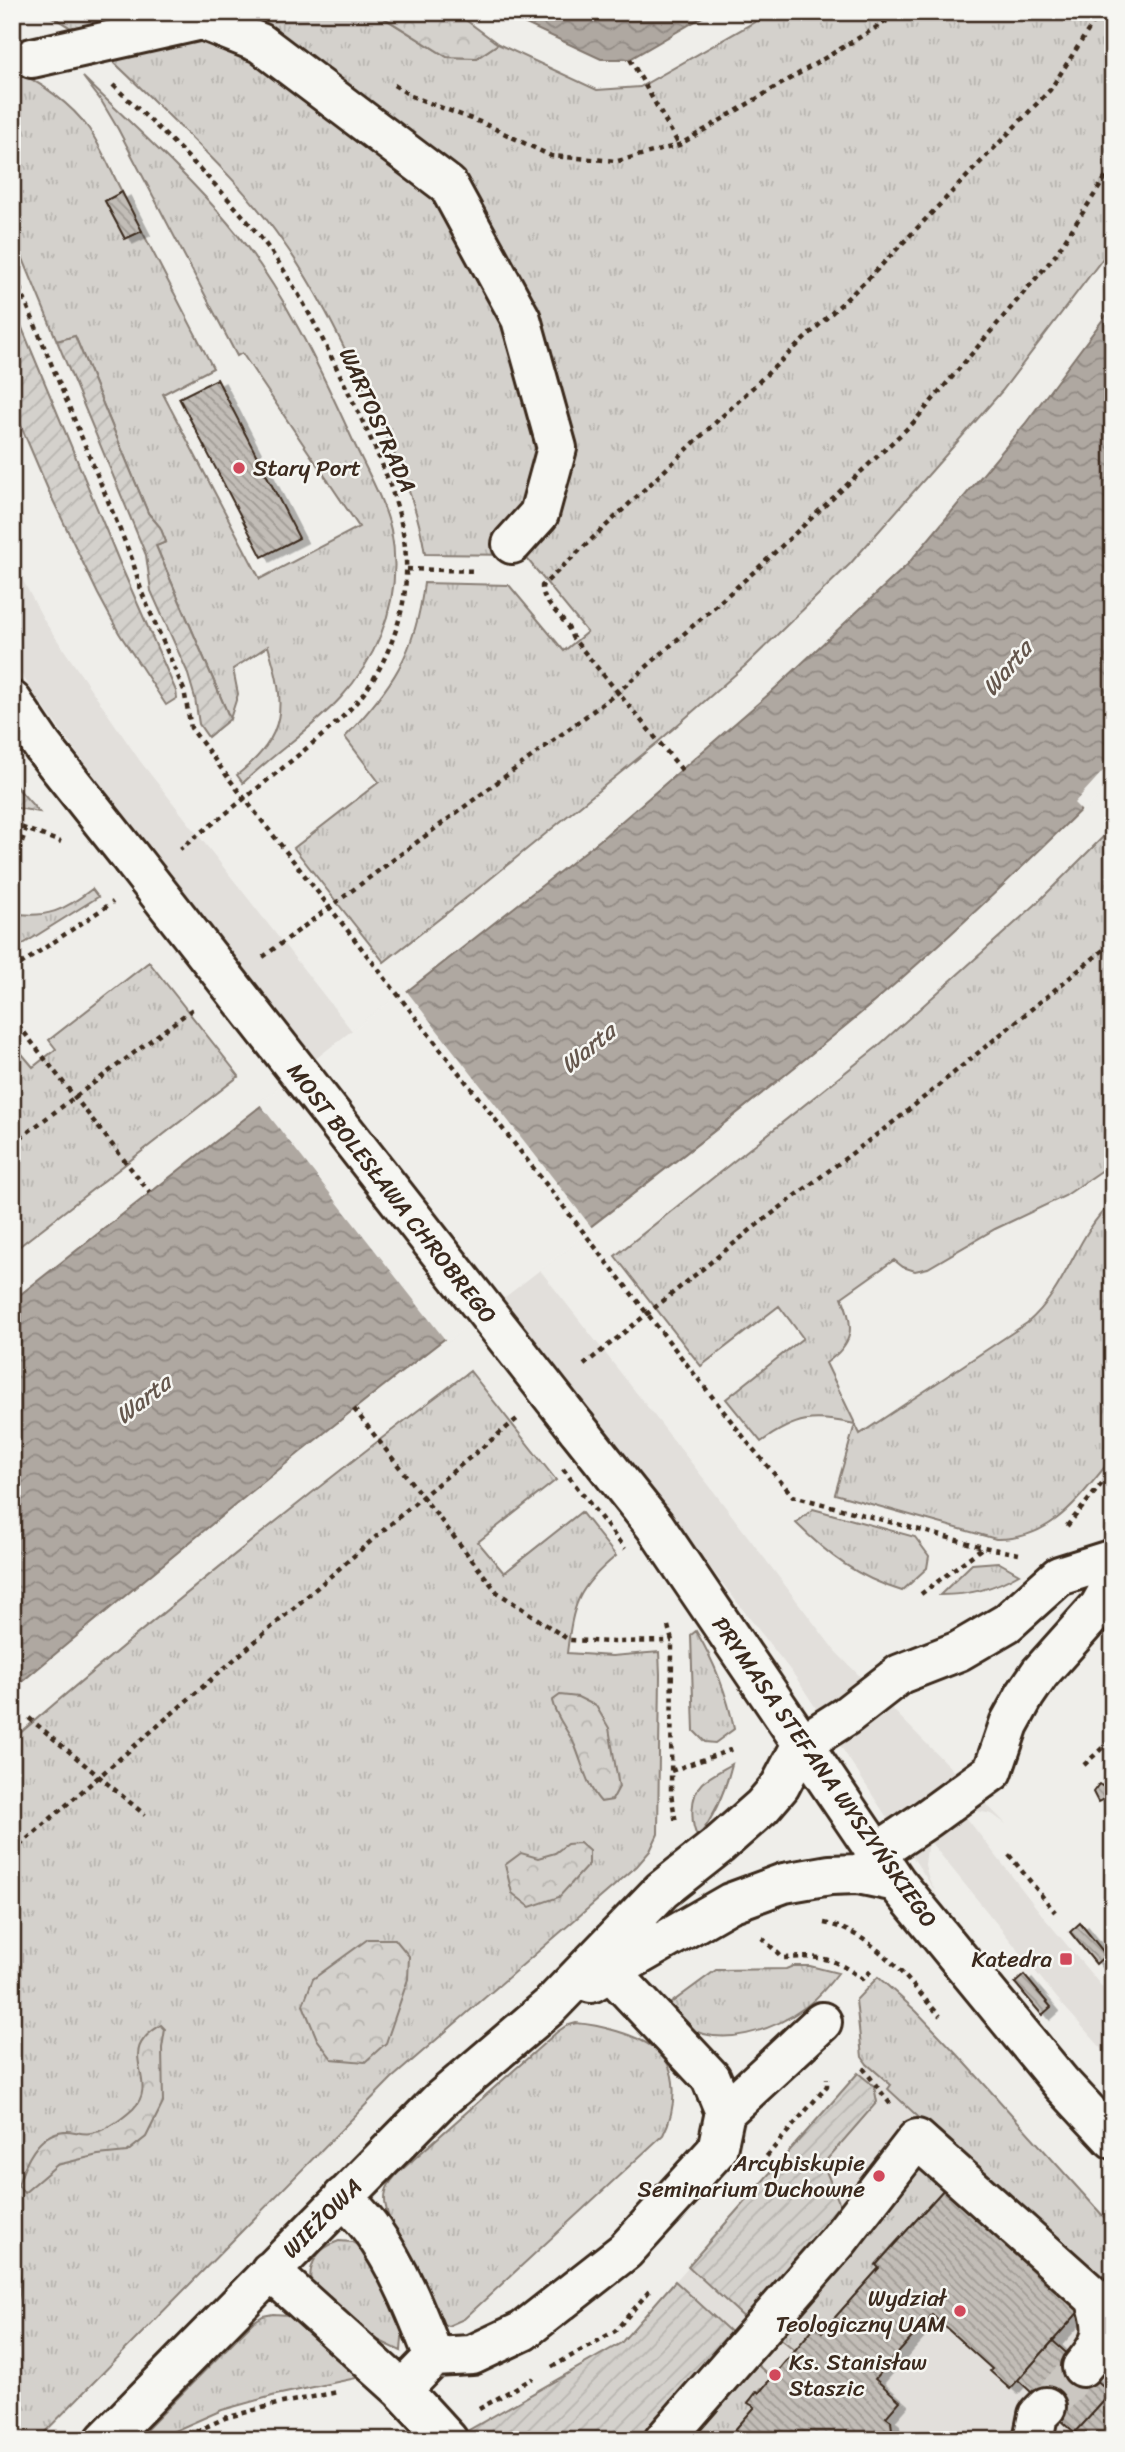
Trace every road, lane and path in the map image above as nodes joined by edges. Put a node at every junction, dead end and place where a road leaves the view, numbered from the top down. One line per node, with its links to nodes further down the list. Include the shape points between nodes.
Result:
1 (902, 12): 7 (path)
2 (1100, 12): 13 (path, via 1050,90 871,276 542,586 542,594)
3 (76, 48): 4 (street); 10 (street, via 202,20 260,43 449,185 521,318 557,448 539,514); 11 (path, WARTOSTRADA, via 207,176 283,269 322,337 385,468 405,536)
4 (32, 58)
5 (630, 59): 7 (path)
6 (389, 82): 7 (path, via 411,96 551,156 618,161)
7 (679, 145)
8 (1113, 166): 13 (path, via 1054,257 913,423)
9 (12, 269): 31 (path, bridge, via 184,690 191,728 230,780 793,1496)
10 (512, 544)
11 (407, 569): 12 (path); 17 (path, WARTOSTRADA, via 403,607 391,644 358,701)
12 (477, 571)
13 (617, 693): 15 (path); 20 (path)
14 (12, 701): 29 (street, MOST BOLESŁAWA CHROBREGO, bridge, via 43,747)
15 (682, 770)
16 (12, 824): 18 (path, via 26,830)
17 (179, 850)
18 (12, 870)
19 (116, 899): 21 (path)
20 (252, 965)
21 (12, 971)
22 (197, 1006): 24 (path)
23 (12, 1017): 24 (path)
24 (76, 1097): 25 (path); 26 (path)
25 (12, 1144)
26 (150, 1192)
27 (354, 1409): 37 (path, via 497,1592 569,1640)
28 (1113, 1470): 30 (path)
29 (655, 1526): 40 (street, PRYMASA STEFANA WYSZYŃSKIEGO)
30 (1062, 1532)
31 (983, 1547): 32 (path); 35 (path)
32 (1022, 1554)
33 (1113, 1559): 40 (street, via 1059,1576 1007,1623 959,1651 900,1674)
34 (1113, 1582): 47 (street, via 1099,1607 1025,1695 993,1771 927,1819)
35 (921, 1594)
36 (666, 1619): 37 (path)
37 (672, 1640): 43 (path)
38 (29, 1718): 44 (path)
39 (1113, 1738): 42 (path)
40 (802, 1744): 47 (street, PRYMASA STEFANA WYSZYŃSKIEGO); 53 (street, WIEŻOWA, via 780,1786 762,1807 662,1890)
41 (733, 1749): 43 (path)
42 (1084, 1765)
43 (671, 1771): 45 (path)
44 (145, 1815)
45 (677, 1832)
46 (1009, 1855): 48 (path)
47 (886, 1868): 52 (street, WIEŻOWA, via 784,1883 730,1903); 57 (street, PRYMASA STEFANA WYSZYŃSKIEGO, via 1060,2083)
48 (1055, 1912)
49 (819, 1922): 54 (path, via 841,1926 873,1943)
50 (783, 1958): 51 (path, via 824,1958 843,1964 862,1979)
51 (870, 1970)
52 (611, 1972): 53 (street, WIEŻOWA); 56 (street, via 711,2078)
53 (549, 2007): 58 (street, WIEŻOWA, via 439,2101)
54 (940, 2016)
55 (822, 2022): 56 (street)
56 (725, 2112): 60 (street, via 717,2150 625,2251 523,2331 472,2355)
57 (1113, 2139)
58 (343, 2197): 59 (street, WIEŻOWA); 60 (street, via 372,2229 398,2274)
59 (270, 2271): 63 (street); 64 (street, WIEŻOWA)
60 (434, 2357): 63 (street)
61 (1097, 2360): 67 (street, via 1103,2322 1095,2298 917,2138 838,2241)
62 (349, 2390): 65 (path, via 225,2418)
63 (402, 2390): 66 (street)
64 (105, 2440)
65 (178, 2440)
66 (448, 2440)
67 (664, 2440)

